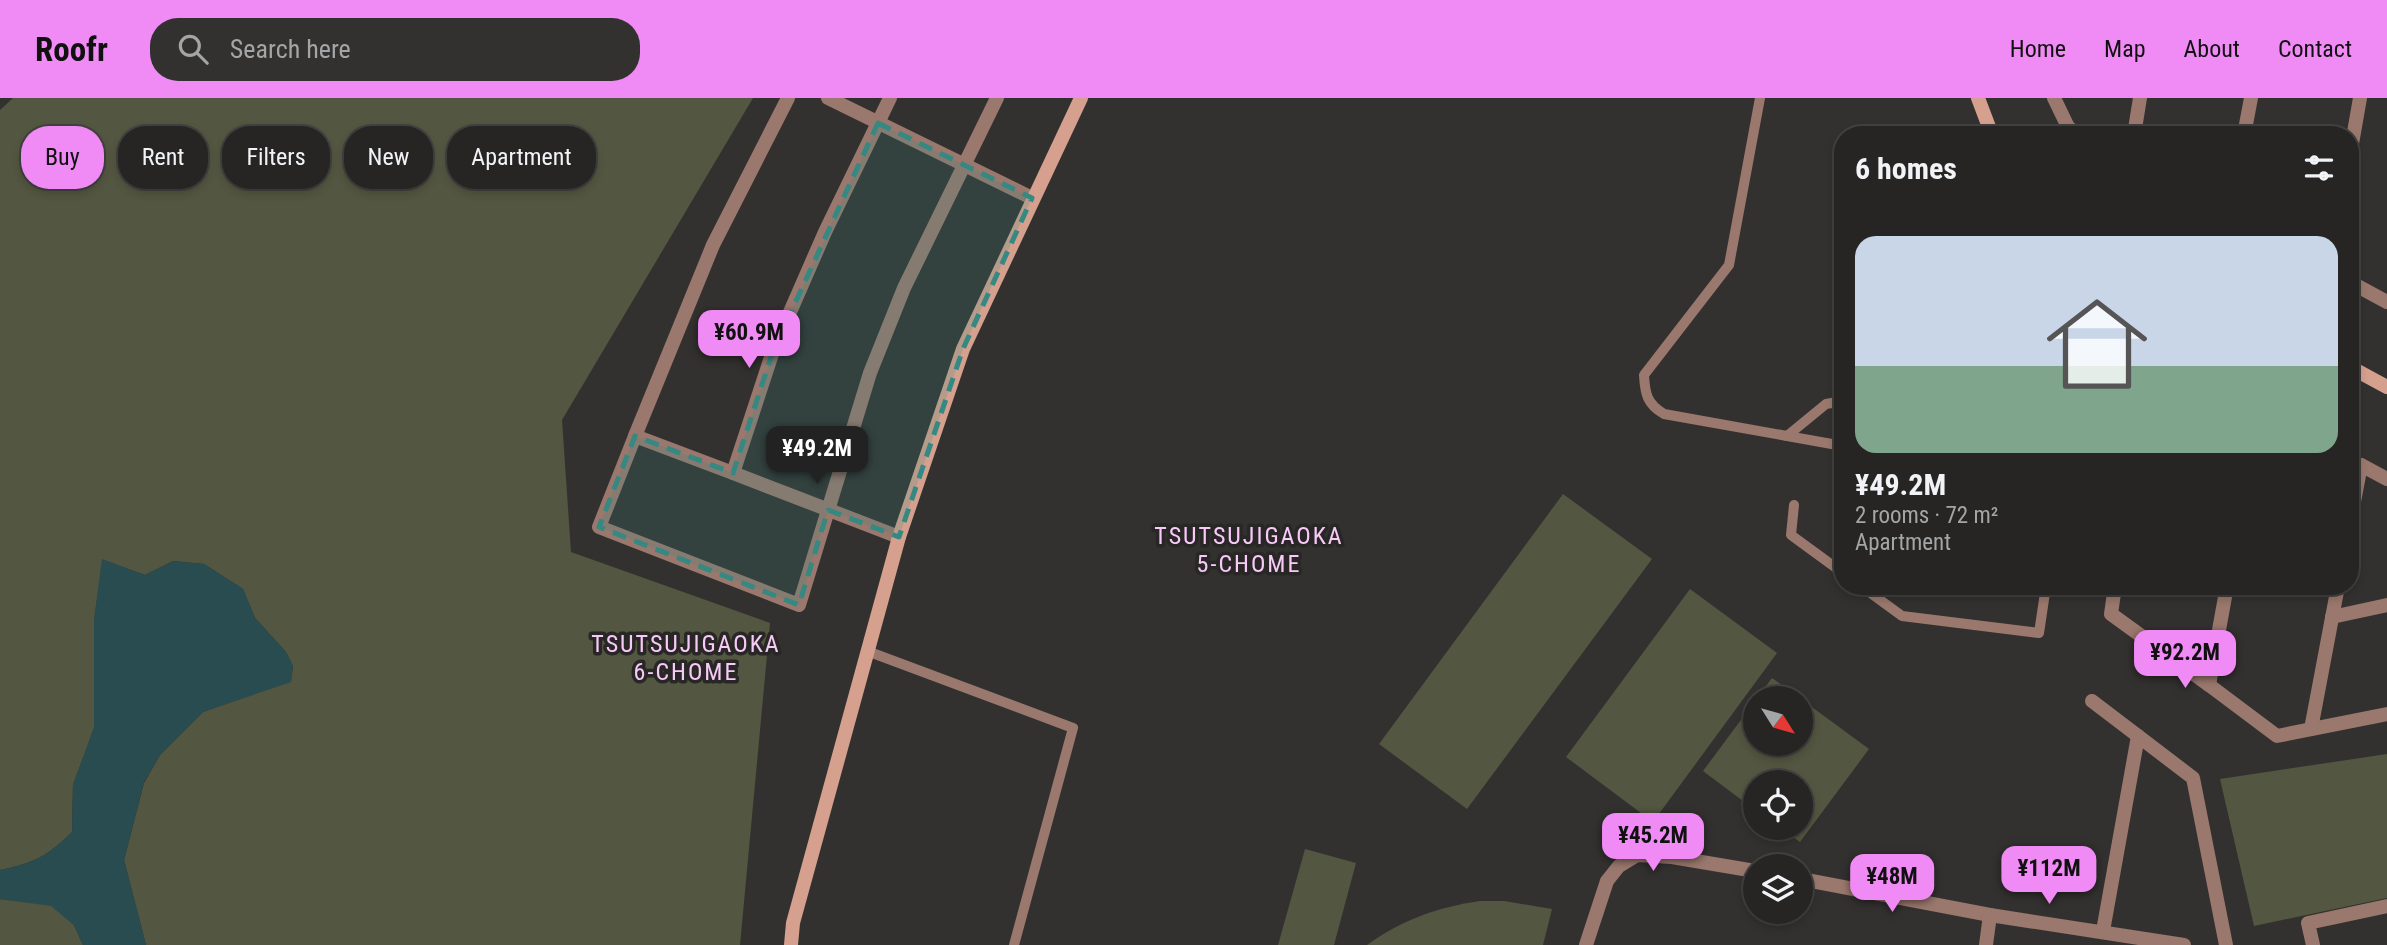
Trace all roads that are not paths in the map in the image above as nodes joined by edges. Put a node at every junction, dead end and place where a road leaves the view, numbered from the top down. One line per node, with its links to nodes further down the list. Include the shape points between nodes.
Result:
1 (788, 98): 25 (street, via 713,245)
2 (828, 98): 12 (street)
3 (890, 98): 12 (street)
4 (997, 98): 18 (street)
5 (1081, 98): 19 (street)
6 (1760, 98): 26 (lane, via 1729,265 1644,375 1645,393 1652,407 1664,414)
7 (1978, 98): 13 (street)
8 (2054, 98): 14 (street)
9 (2140, 98): 15 (street)
10 (2251, 98): 16 (street)
11 (2360, 98): 17 (street)
12 (878, 122): 18 (street); 29 (street, via 773,351)
13 (1989, 126)
14 (2068, 126)
15 (2135, 126)
16 (2246, 126)
17 (2355, 126)
18 (964, 164): 19 (street); 32 (street, via 880,349)
19 (1032, 198): 33 (street, via 963,349)
20 (2359, 287): 21 (street)
21 (2387, 302)
22 (2359, 372): 23 (street)
23 (2387, 387)
24 (1834, 403): 26 (lane)
25 (635, 436): 29 (street); 32 (street, via 599,527 799,605)
26 (1787, 436): 27 (lane)
27 (1834, 444)
28 (2359, 464): 30 (street)
29 (733, 473): 32 (street)
30 (2387, 479)
31 (1794, 505): 34 (lane, via 1791,535)
32 (828, 510): 33 (street)
33 (899, 537): 42 (street)
34 (1834, 566)
35 (1873, 595): 36 (lane, via 1902,616 2039,633)
36 (2045, 595)
37 (2114, 595): 43 (street, via 2111,614)
38 (2225, 595): 43 (street)
39 (2336, 595): 41 (street)
40 (2387, 605): 41 (street)
41 (2332, 617): 46 (street)
42 (867, 651): 53 (street); 54 (lane, via 1073,728)
43 (2209, 685): 46 (street, via 2277,736)
44 (2092, 701): 47 (street)
45 (2387, 714): 46 (street)
46 (2311, 729)
47 (2138, 736): 52 (street); 58 (street, via 2193,778)
48 (1743, 869): 55 (street, via 1637,855 1607,881)
49 (1813, 881): 51 (street)
50 (2387, 906): 59 (street, via 2308,923)
51 (1990, 915): 52 (street); 56 (street)
52 (2103, 931): 57 (street)
53 (791, 945)
54 (1014, 945)
55 (1586, 945)
56 (1986, 945)
57 (2184, 945)
58 (2226, 945)
59 (2313, 945)

